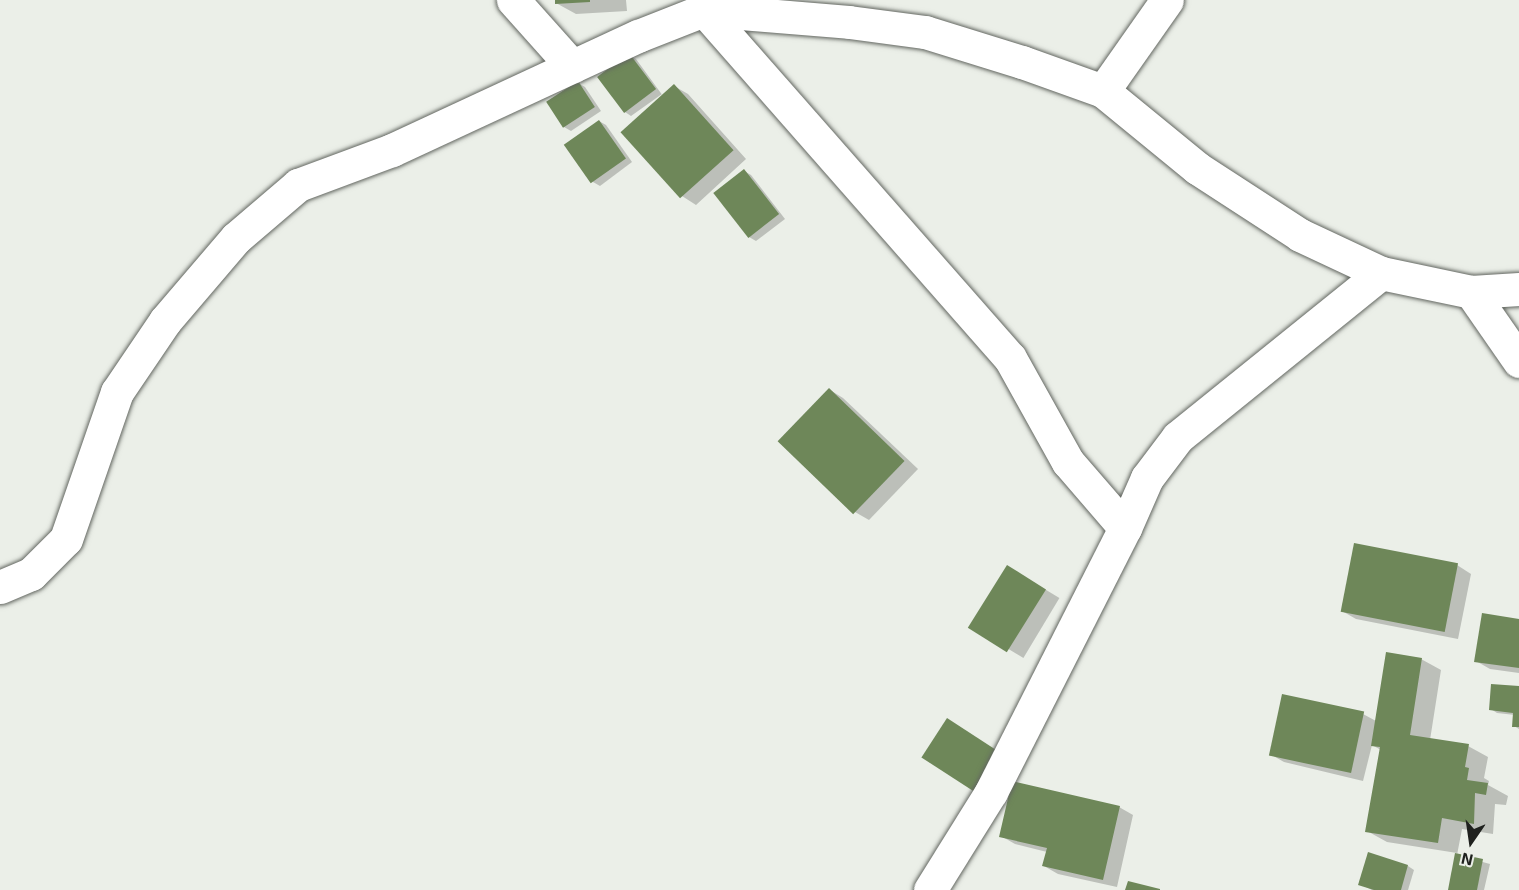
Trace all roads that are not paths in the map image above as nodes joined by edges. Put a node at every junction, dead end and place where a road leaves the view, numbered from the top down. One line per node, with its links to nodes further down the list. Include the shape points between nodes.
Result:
1 (513, 0): 4 (street)
2 (1167, 0): 5 (street)
3 (704, 10): 4 (street); 5 (street, via 925,32); 10 (street, via 1010,358 1068,462)
4 (572, 66): 11 (street, via 392,150 298,185 236,238 165,321 117,392 66,540 31,574)
5 (1103, 91): 6 (street, via 1215,180 1300,235)
6 (1381, 273): 8 (street); 10 (street, via 1178,437 1147,478)
7 (1519, 289): 8 (street)
8 (1471, 292): 9 (street)
9 (1519, 361)
10 (1125, 528): 12 (street, via 991,792)
11 (0, 587)
12 (930, 890)

